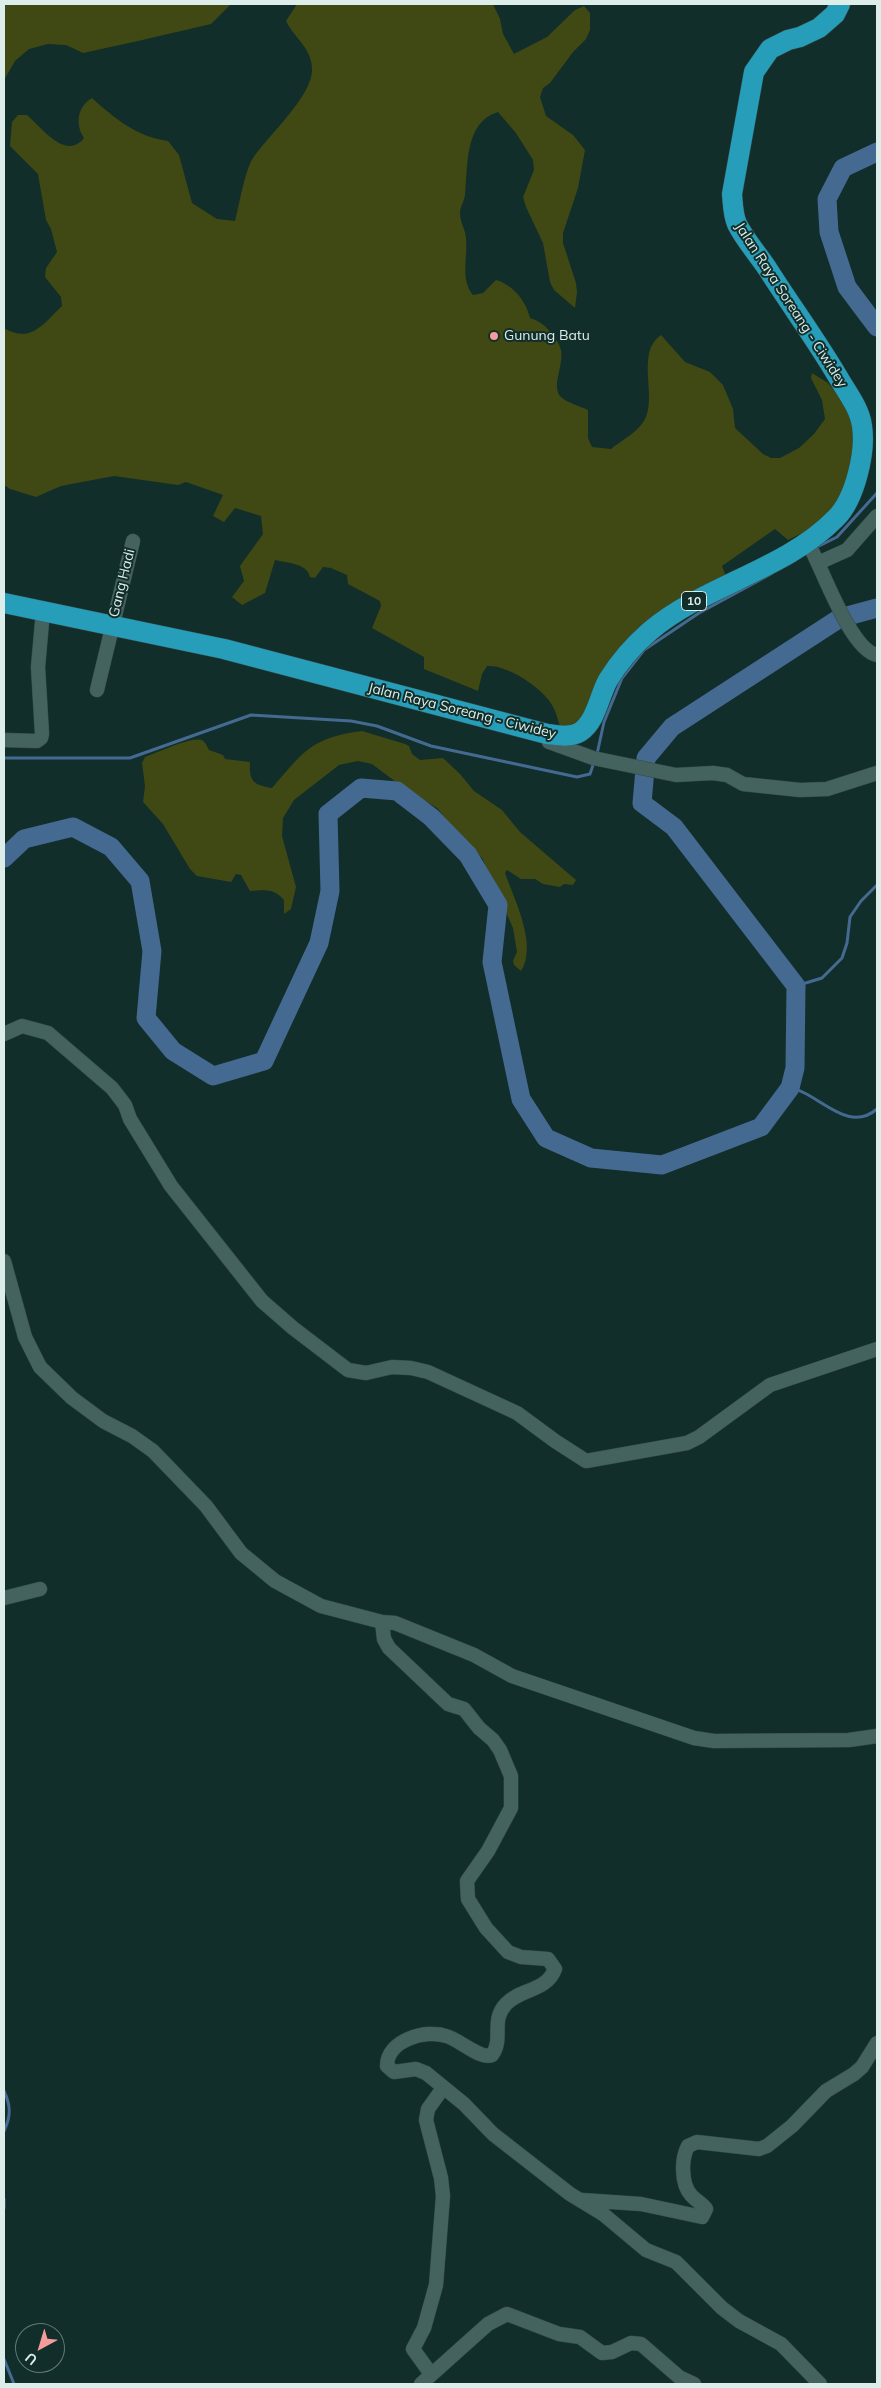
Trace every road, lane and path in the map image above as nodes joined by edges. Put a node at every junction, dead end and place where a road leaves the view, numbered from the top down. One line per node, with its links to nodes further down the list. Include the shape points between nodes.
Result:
1 (840, 4): 4 (highway, Jalan Raya Soreang - Ciwidey / 10, via 835,14 819,28 770,50 754,72 732,194 733,208 742,233 824,351 862,424 862,452 852,493)
2 (877, 516): 4 (street, via 847,550)
3 (133, 540): 7 (street, Gang Hadi)
4 (812, 551): 8 (street, via 851,631 869,652); 10 (highway, Jalan Raya Soreang - Ciwidey / 10, via 692,602 661,623 614,670 601,692 588,726 567,736)
5 (4, 603): 6 (highway, Jalan Raya Soreang - Ciwidey / 10)
6 (43, 611): 7 (highway, Jalan Raya Soreang - Ciwidey / 10); 11 (street, via 38,667 41,738)
7 (112, 625): 9 (street, Gang Hadi); 10 (highway, Jalan Raya Soreang - Ciwidey / 10, via 232,651)
8 (877, 655)
9 (96, 690)
10 (547, 734): 12 (street, via 548,742 593,758 676,775 726,776 743,784 800,790 838,786)
11 (4, 740)
12 (877, 773)
13 (4, 1034): 15 (street, via 22,1026 48,1033 112,1088 171,1186 262,1301 348,1370 366,1373 392,1367 428,1372 517,1413 586,1461 687,1443 770,1385)
14 (4, 1261): 18 (street, via 25,1337 40,1367 72,1398 152,1451 206,1506 231,1541 259,1569 321,1606)
15 (877, 1349)
16 (40, 1589): 17 (street)
17 (4, 1598)
18 (382, 1622): 20 (street, via 395,1623 474,1655 512,1676 694,1738 714,1741); 23 (street, via 389,1648 448,1704 464,1709 493,1740 509,1767 512,1776 510,1813 467,1881 468,1899 486,1928 508,1952 521,1957 548,1959 556,1969 541,1987 520,1993 500,2012 492,2055 483,2056 456,2040 432,2033 407,2040 389,2056 386,2064 391,2071 422,2071)
19 (877, 1736): 20 (street)
20 (849, 1740): 21 (street)
21 (877, 1745)
22 (877, 2044): 24 (street, via 862,2067 826,2091 767,2146 758,2149 697,2142 688,2146 683,2168 685,2183 690,2194 706,2209 702,2217 641,2204)
23 (443, 2088): 24 (street, via 493,2134); 25 (street, via 428,2109 426,2120 443,2188 436,2285 424,2328 413,2349)
24 (580, 2200): 28 (street, via 603,2214 646,2250 676,2262 722,2308 781,2344)
25 (431, 2374): 26 (street); 27 (street, via 488,2324 507,2314 559,2334 580,2337 602,2353 632,2343 641,2344 679,2377)
26 (421, 2384)
27 (694, 2384)
28 (820, 2384)

